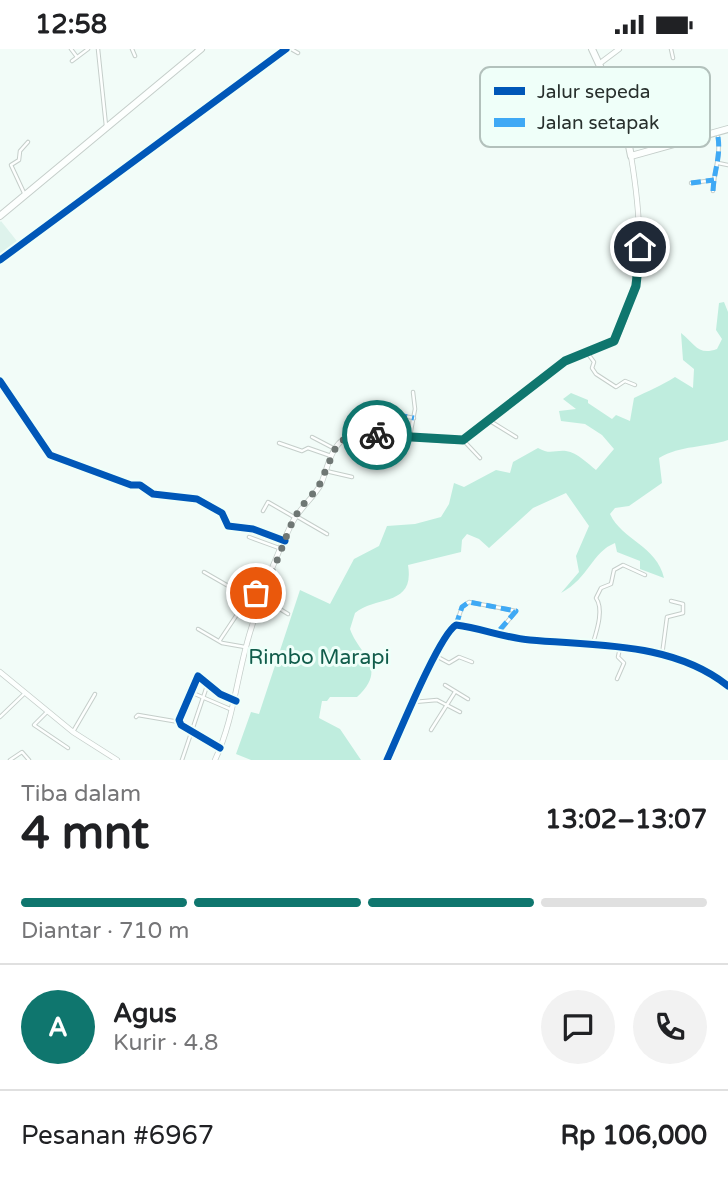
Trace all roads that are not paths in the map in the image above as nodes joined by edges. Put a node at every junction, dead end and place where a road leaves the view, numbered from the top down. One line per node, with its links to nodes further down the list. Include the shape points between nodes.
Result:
1 (71, 49): 13 (street)
2 (88, 49): 13 (street)
3 (98, 49): 18 (street)
4 (132, 49): 12 (street)
5 (201, 49): 18 (highway)
6 (286, 49): 35 (street)
7 (291, 49): 11 (street)
8 (592, 49): 16 (highway)
9 (620, 49): 16 (main road)
10 (671, 49): 14 (street)
11 (298, 53)
12 (135, 56)
13 (77, 57): 15 (street)
14 (673, 58)
15 (72, 61)
16 (598, 64): 17 (highway)
17 (599, 67)
18 (106, 127): 33 (highway)
19 (728, 132): 20 (highway); 21 (highway)
20 (710, 137)
21 (718, 137): 22 (highway); 28 (street)
22 (710, 139)
23 (28, 142): 33 (street, via 11,165)
24 (629, 147): 27 (highway)
25 (672, 147): 27 (highway)
26 (677, 147): 27 (highway)
27 (631, 158): 36 (main road, via 640,223 637,280 616,339)
28 (718, 163): 29 (street); 30 (street)
29 (728, 165)
30 (714, 180): 31 (street); 32 (street)
31 (691, 183)
32 (713, 191)
33 (25, 195): 34 (highway)
34 (0, 216)
35 (0, 260)
36 (586, 351): 38 (street, via 596,375 616,387 625,381); 41 (main road, via 565,361)
37 (0, 381): 57 (street, via 55,459 140,485 153,494 197,499 222,513 228,526)
38 (635, 385)
39 (413, 392): 40 (street)
40 (414, 418): 42 (street, via 366,409); 43 (street)
41 (487, 419): 45 (street); 46 (main road)
42 (359, 436): 43 (main road); 48 (main road, via 344,438)
43 (410, 436): 46 (main road)
44 (312, 437): 48 (street)
45 (516, 437)
46 (463, 440): 50 (street)
47 (279, 443): 49 (street)
48 (335, 449): 49 (main road)
49 (331, 456): 51 (main road)
50 (480, 458)
51 (326, 471): 52 (street); 54 (main road)
52 (352, 477)
53 (263, 511): 54 (street, via 268,502)
54 (296, 516): 55 (street); 57 (main road)
55 (327, 534)
56 (249, 537): 58 (street)
57 (285, 541): 58 (main road)
58 (282, 549): 62 (main road)
59 (204, 572): 61 (street)
60 (645, 575): 69 (street, via 624,566 614,570 611,584 596,598 599,621)
61 (242, 592): 62 (street, via 254,591); 68 (street, via 240,610)
62 (262, 598): 64 (street); 70 (main road)
63 (671, 601): 73 (street, via 683,604 683,613 667,617)
64 (288, 614)
65 (456, 625): 67 (street); 67 (street, via 462,607 469,602 516,611); 72 (street)
66 (198, 629): 68 (street)
67 (497, 633): 69 (street, via 533,641)
68 (220, 640): 70 (street)
69 (593, 643): 71 (street)
70 (245, 647): 87 (main road)
71 (620, 648): 73 (street); 76 (street, via 618,657 624,663)
72 (436, 656): 74 (street, via 449,663 459,657); 88 (street)
73 (662, 656): 79 (street, via 702,669)
74 (471, 662)
75 (0, 672): 82 (main road)
76 (617, 679)
77 (208, 683): 80 (street, via 198,676); 84 (street); 85 (street)
78 (445, 685): 81 (street)
79 (728, 686)
80 (188, 691): 85 (street); 96 (street)
81 (456, 692): 86 (street); 90 (street)
82 (25, 694): 92 (main road); 94 (street)
83 (94, 694): 99 (street)
84 (220, 694): 87 (street); 89 (street)
85 (202, 698): 89 (street); 97 (street)
86 (468, 699)
87 (236, 701): 91 (main road)
88 (414, 702): 90 (street, via 437,700); 107 (street)
89 (216, 705): 91 (street)
90 (448, 705): 93 (street); 98 (street)
91 (233, 710): 101 (main road)
92 (47, 712): 99 (main road); 100 (street, via 34,725)
93 (460, 712)
94 (0, 717)
95 (136, 717): 96 (street)
96 (178, 722): 97 (street)
97 (192, 730): 101 (street); 105 (street)
98 (431, 730)
99 (73, 732): 104 (main road)
100 (68, 748)
101 (220, 748): 106 (main road)
102 (10, 760): 103 (street, via 22,752)
103 (29, 760)
104 (117, 760)
105 (182, 760)
106 (215, 760)
107 (387, 760)

